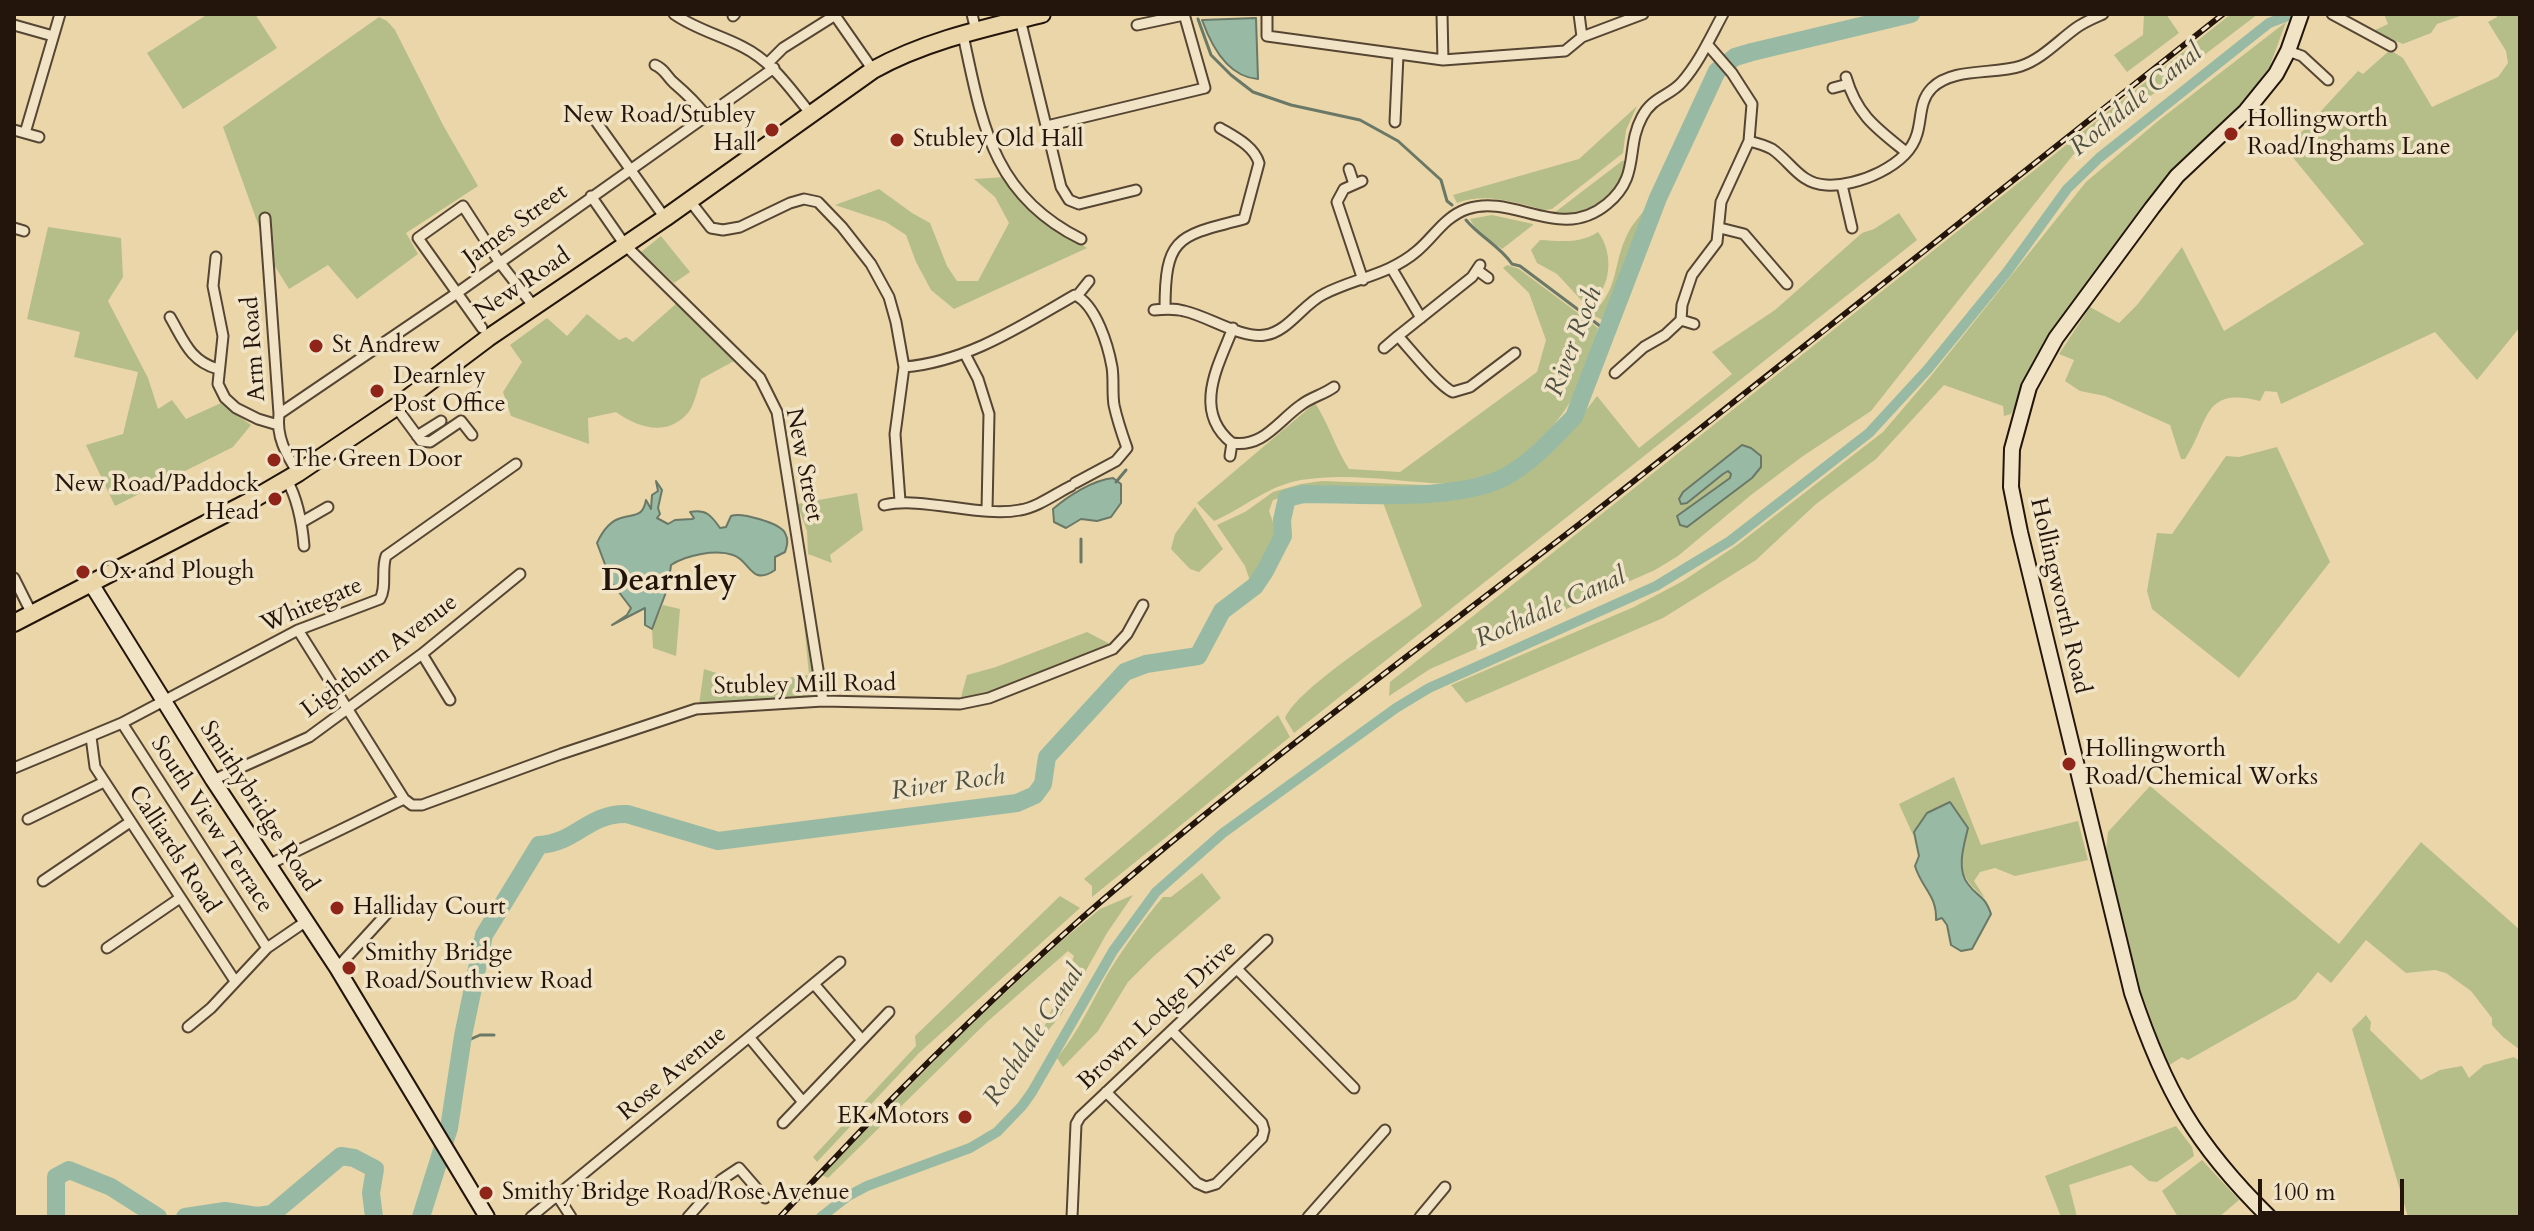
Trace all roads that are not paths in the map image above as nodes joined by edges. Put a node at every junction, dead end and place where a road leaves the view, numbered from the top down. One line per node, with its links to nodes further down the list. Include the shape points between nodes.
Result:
1 (60, 14): 19 (street)
2 (674, 14): 27 (street, via 747,48)
3 (835, 14): 27 (street, James Street, via 783,48); 28 (street)
4 (972, 14): 18 (street)
5 (1042, 14): 14 (highway, New Road)
6 (1184, 14): 17 (street); 35 (street, via 1205,88)
7 (1267, 14): 24 (street, via 1267,36)
8 (1442, 14): 25 (street)
9 (1579, 14): 20 (street)
10 (1643, 14): 20 (street)
11 (1723, 14): 21 (street)
12 (2103, 14): 41 (street, via 2028,64 1937,84 1925,98 1918,132)
13 (2332, 14): 22 (street)
14 (1020, 19): 18 (highway, New Road); 35 (street)
15 (2298, 21): 23 (main road, Hollingworth Road)
16 (14, 25): 19 (street)
17 (1137, 25)
18 (969, 33): 28 (highway, New Road); 52 (street, via 983,125 1001,165 1035,209)
19 (53, 36): 37 (street)
20 (1582, 37): 25 (street, via 1565,51)
21 (1707, 44): 40 (street, via 1752,104); 56 (street, via 1681,84 1645,111 1630,173 1601,209 1566,220 1487,206 1465,209)
22 (2391, 46)
23 (2288, 51): 29 (street, via 2302,56); 149 (main road, Hollingworth Road, via 2246,111 2177,176 2056,338 2029,387 2012,449 2011,487 2140,1018 2187,1120 2207,1150)
24 (1398, 55): 25 (street); 34 (street)
25 (1443, 60)
26 (655, 65): 32 (street)
27 (771, 66): 31 (street); 32 (street, James Street)
28 (873, 70): 31 (highway, New Road)
29 (2328, 80)
30 (1833, 88): 41 (street, via 1847,81 1855,104)
31 (811, 114): 47 (highway, New Road)
32 (707, 117): 43 (street, James Street)
33 (595, 120): 43 (street)
34 (1395, 122)
35 (1047, 126): 45 (street, via 1069,200 1079,204)
36 (14, 130): 37 (street)
37 (25, 133): 39 (street)
38 (1224, 134): 70 (street, via 1247,145 1264,163 1247,223 1190,233 1180,241 1165,273 1159,309 1181,310)
39 (39, 137)
40 (1749, 141): 44 (street, via 1771,149 1812,182); 50 (street, via 1721,202)
41 (1906, 152): 44 (street, via 1883,171)
42 (1349, 169): 58 (street, via 1358,182 1344,189 1337,202)
43 (630, 171): 46 (street, James Street); 49 (street)
44 (1842, 185): 51 (street)
45 (1136, 190)
46 (591, 196): 53 (street, New Street); 55 (street, James Street)
47 (690, 201): 49 (highway, New Road); 76 (street, via 711,228 723,230 790,203 818,202 871,264 889,297)
48 (265, 218): 81 (street, Arm Road)
49 (665, 218): 53 (highway, New Road)
50 (1720, 228): 60 (street, via 1744,234 1776,278); 66 (street, via 1717,242 1692,275)
51 (1852, 228)
52 (1081, 239)
53 (625, 245): 63 (highway, New Road); 105 (street, New Street, via 760,378 777,412)
54 (216, 257): 77 (street, via 213,286 223,336)
55 (500, 263): 61 (street, James Street); 61 (street, via 463,206 418,238); 63 (street)
56 (1392, 269): 58 (street); 65 (street)
57 (1488, 278): 65 (street, via 1478,268)
58 (1363, 280): 70 (street, via 1323,294 1269,334)
59 (1089, 281): 62 (street)
60 (1787, 284)
61 (457, 293): 69 (street); 81 (street, James Street)
62 (1076, 296): 75 (street); 93 (street, via 1090,308 1106,346 1127,448 1116,461 1030,508)
63 (535, 308): 80 (highway, New Road)
64 (170, 317): 71 (street)
65 (1421, 318): 72 (street)
66 (1681, 320): 67 (street); 78 (street, via 1623,360)
67 (1694, 324)
68 (189, 326): 71 (street)
69 (482, 328)
70 (1233, 328): 86 (street, via 1209,395 1214,421)
71 (179, 332): 77 (street, via 194,358)
72 (1398, 336): 73 (street); 74 (street, via 1439,384 1463,396 1497,360)
73 (1384, 348)
74 (1515, 353)
75 (965, 354): 76 (street); 93 (street, via 989,414)
76 (904, 367): 90 (street, via 895,434)
77 (218, 369): 83 (street, via 225,398)
78 (1615, 373)
79 (1334, 387): 86 (street, via 1302,404 1264,437)
80 (396, 407): 85 (street); 89 (highway, New Road)
81 (279, 414): 83 (street, Arm Road)
82 (441, 421): 85 (street)
83 (278, 425): 89 (street, Arm Road)
84 (472, 435): 85 (street, via 461,421 430,442)
85 (417, 436)
86 (1232, 443): 87 (street)
87 (1230, 456)
88 (516, 464): 102 (street, Whitegate, via 386,556 380,599)
89 (293, 476): 94 (street, Arm Road); 98 (highway, New Road)
90 (900, 501): 91 (street); 93 (street)
91 (884, 505)
92 (328, 507): 94 (street)
93 (987, 510)
94 (302, 522): 95 (street, Arm Road)
95 (304, 546)
96 (520, 574): 103 (street, Lightburn Avenue)
97 (14, 578): 100 (street)
98 (92, 585): 100 (highway, New Road); 106 (main road, Smithybridge Road)
99 (1143, 605): 105 (street, Stubley Mill Road, via 1113,649 989,698 960,704)
100 (32, 614): 101 (highway, New Road)
101 (14, 623)
102 (298, 630): 106 (street, Whitegate); 107 (street)
103 (422, 654): 104 (street); 107 (street, Lightburn Avenue)
104 (450, 700)
105 (823, 701): 113 (street, Stubley Mill Road, via 696,709 422,805)
106 (164, 702): 108 (street, Whitegate); 111 (main road, Smithybridge Road)
107 (349, 710): 111 (street, Lightburn Avenue, via 309,737); 113 (street)
108 (122, 723): 109 (street, Whitegate); 123 (street, South View Terrace)
109 (91, 737): 110 (street, Whitegate); 112 (street, Calliards Road, via 95,767)
110 (14, 768)
111 (213, 780): 116 (main road, Smithybridge Road)
112 (104, 782): 114 (street); 115 (street, Calliards Road)
113 (404, 799): 116 (street)
114 (28, 819)
115 (130, 822): 117 (street); 118 (street, Calliards Road)
116 (270, 864): 120 (main road, Smithybridge Road)
117 (43, 881)
118 (180, 898): 122 (street); 127 (street, Calliards Road)
119 (391, 909): 125 (street)
120 (305, 922): 123 (street); 125 (main road, Smithybridge Road)
121 (1267, 940): 126 (street, Brown Lodge Drive)
122 (107, 948)
123 (267, 948): 127 (street)
124 (840, 962): 128 (street, Rose Avenue)
125 (337, 968): 142 (main road, Smithybridge Road)
126 (1237, 969): 131 (street, Brown Lodge Drive); 134 (street)
127 (235, 981): 130 (street)
128 (814, 984): 132 (street, Rose Avenue); 133 (street)
129 (889, 1012): 133 (street)
130 (188, 1027)
131 (1172, 1031): 135 (street, Brown Lodge Drive); 135 (street, via 1262,1123 1262,1138 1216,1184 1197,1183)
132 (749, 1037): 136 (street); 140 (street, Rose Avenue)
133 (862, 1040): 136 (street)
134 (1354, 1088)
135 (1106, 1092): 146 (street, Brown Lodge Drive, via 1076,1124)
136 (803, 1102): 137 (street)
137 (783, 1123)
138 (1385, 1130): 147 (street)
139 (1445, 1187): 148 (street)
140 (557, 1195): 143 (street, Rose Avenue); 144 (street)
141 (765, 1198): 145 (street, via 736,1164)
142 (486, 1216)
143 (531, 1217)
144 (571, 1217)
145 (688, 1217)
146 (1072, 1217)
147 (1308, 1217)
148 (1420, 1217)
149 (2269, 1217)

